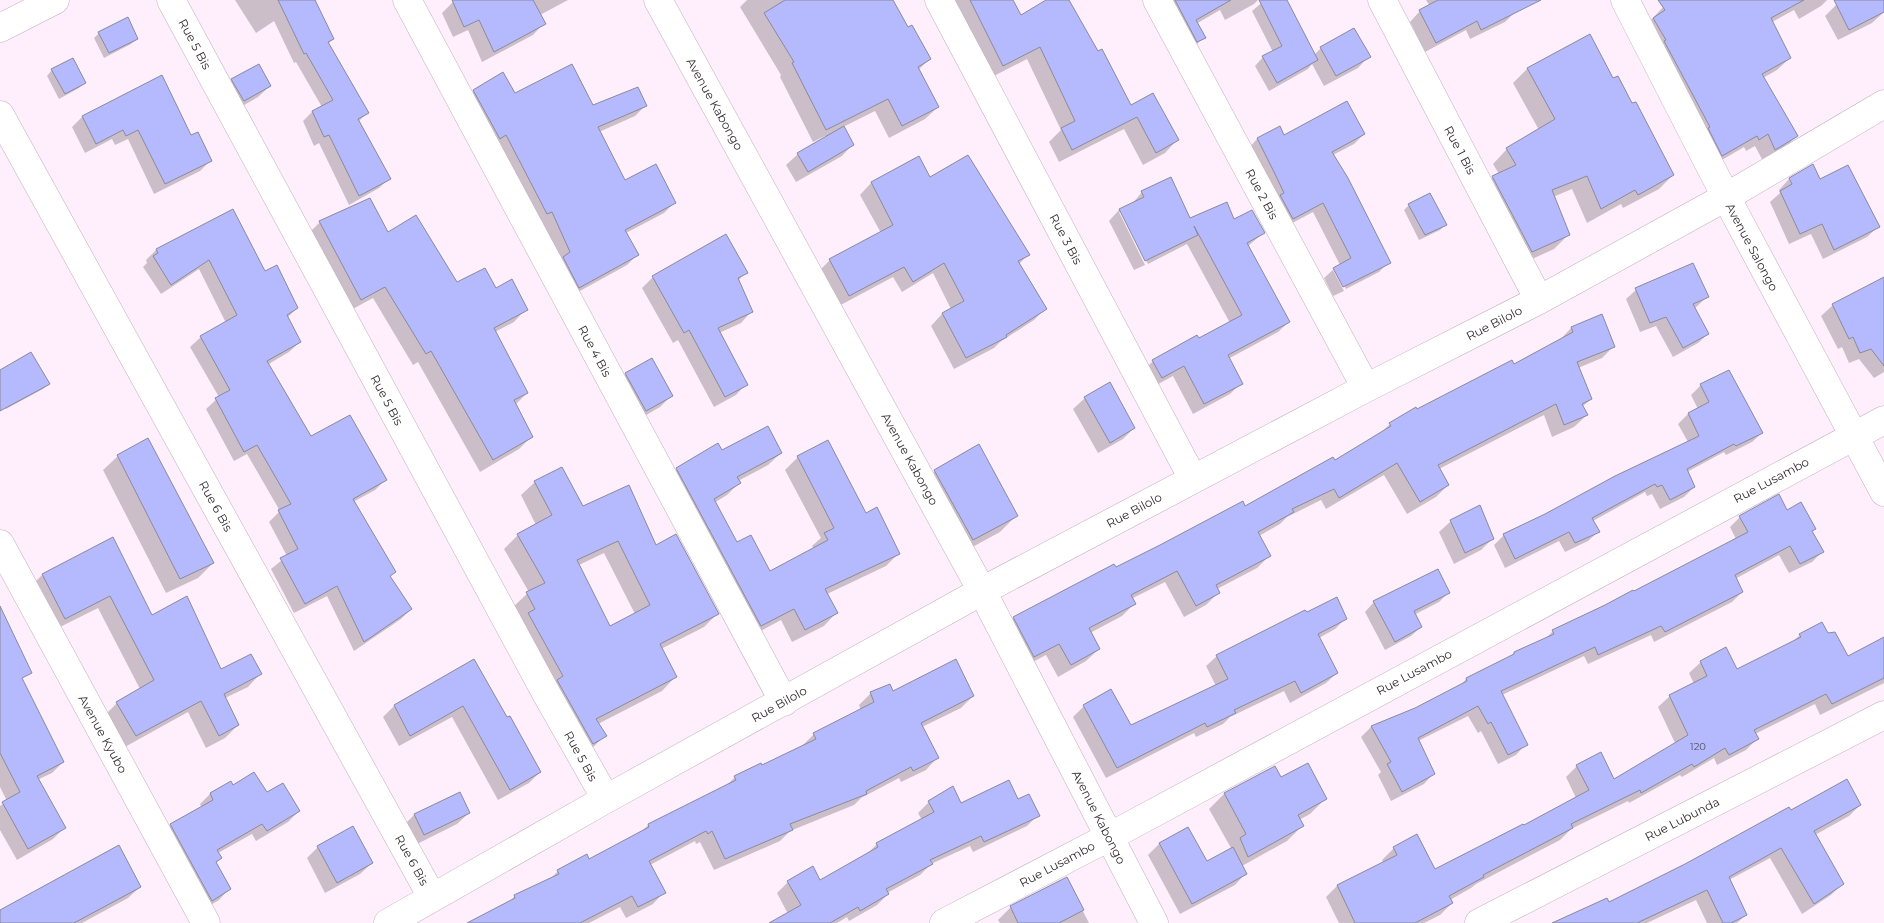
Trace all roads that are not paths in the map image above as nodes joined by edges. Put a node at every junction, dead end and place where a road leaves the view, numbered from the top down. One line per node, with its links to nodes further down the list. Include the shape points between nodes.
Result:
1 (54, 0): 9 (street)
2 (171, 0): 23 (street, Rue 5 Bis)
3 (407, 0): 21 (street, Rue 4 Bis)
4 (658, 0): 20 (street, Avenue Kabongo)
5 (939, 0): 17 (street, Rue 3 Bis)
6 (1157, 0): 14 (street, Rue 2 Bis)
7 (1382, 0): 13 (street, Rue 1 Bis)
8 (1625, 0): 12 (street, Avenue Salongo)
9 (0, 28)
10 (1884, 104): 12 (street, Rue Bilolo)
11 (0, 115): 25 (street, Rue 6 Bis)
12 (1726, 198): 13 (street, Rue Bilolo); 16 (street, Avenue Salongo)
13 (1539, 300): 14 (street, Rue Bilolo)
14 (1366, 388): 17 (street, Rue Bilolo)
15 (1884, 420): 16 (street, Rue Lusambo)
16 (1854, 436): 18 (street, Avenue Salongo); 24 (street, Rue Lusambo)
17 (1193, 479): 20 (street, Rue Bilolo)
18 (1884, 492)
19 (0, 544): 26 (street, Avenue Kyubo)
20 (982, 592): 21 (street, Rue Bilolo); 24 (street, Avenue Kabongo)
21 (784, 702): 23 (street, Rue Bilolo)
22 (1884, 715): 30 (street, Rue Lubunda)
23 (606, 799): 25 (street, Rue Bilolo)
24 (1109, 837): 28 (street, Rue Lusambo); 29 (street, Avenue Kabongo)
25 (432, 897): 27 (street, Rue Bilolo)
26 (206, 923)
27 (388, 923)
28 (944, 923)
29 (1154, 923)
30 (1479, 923)

